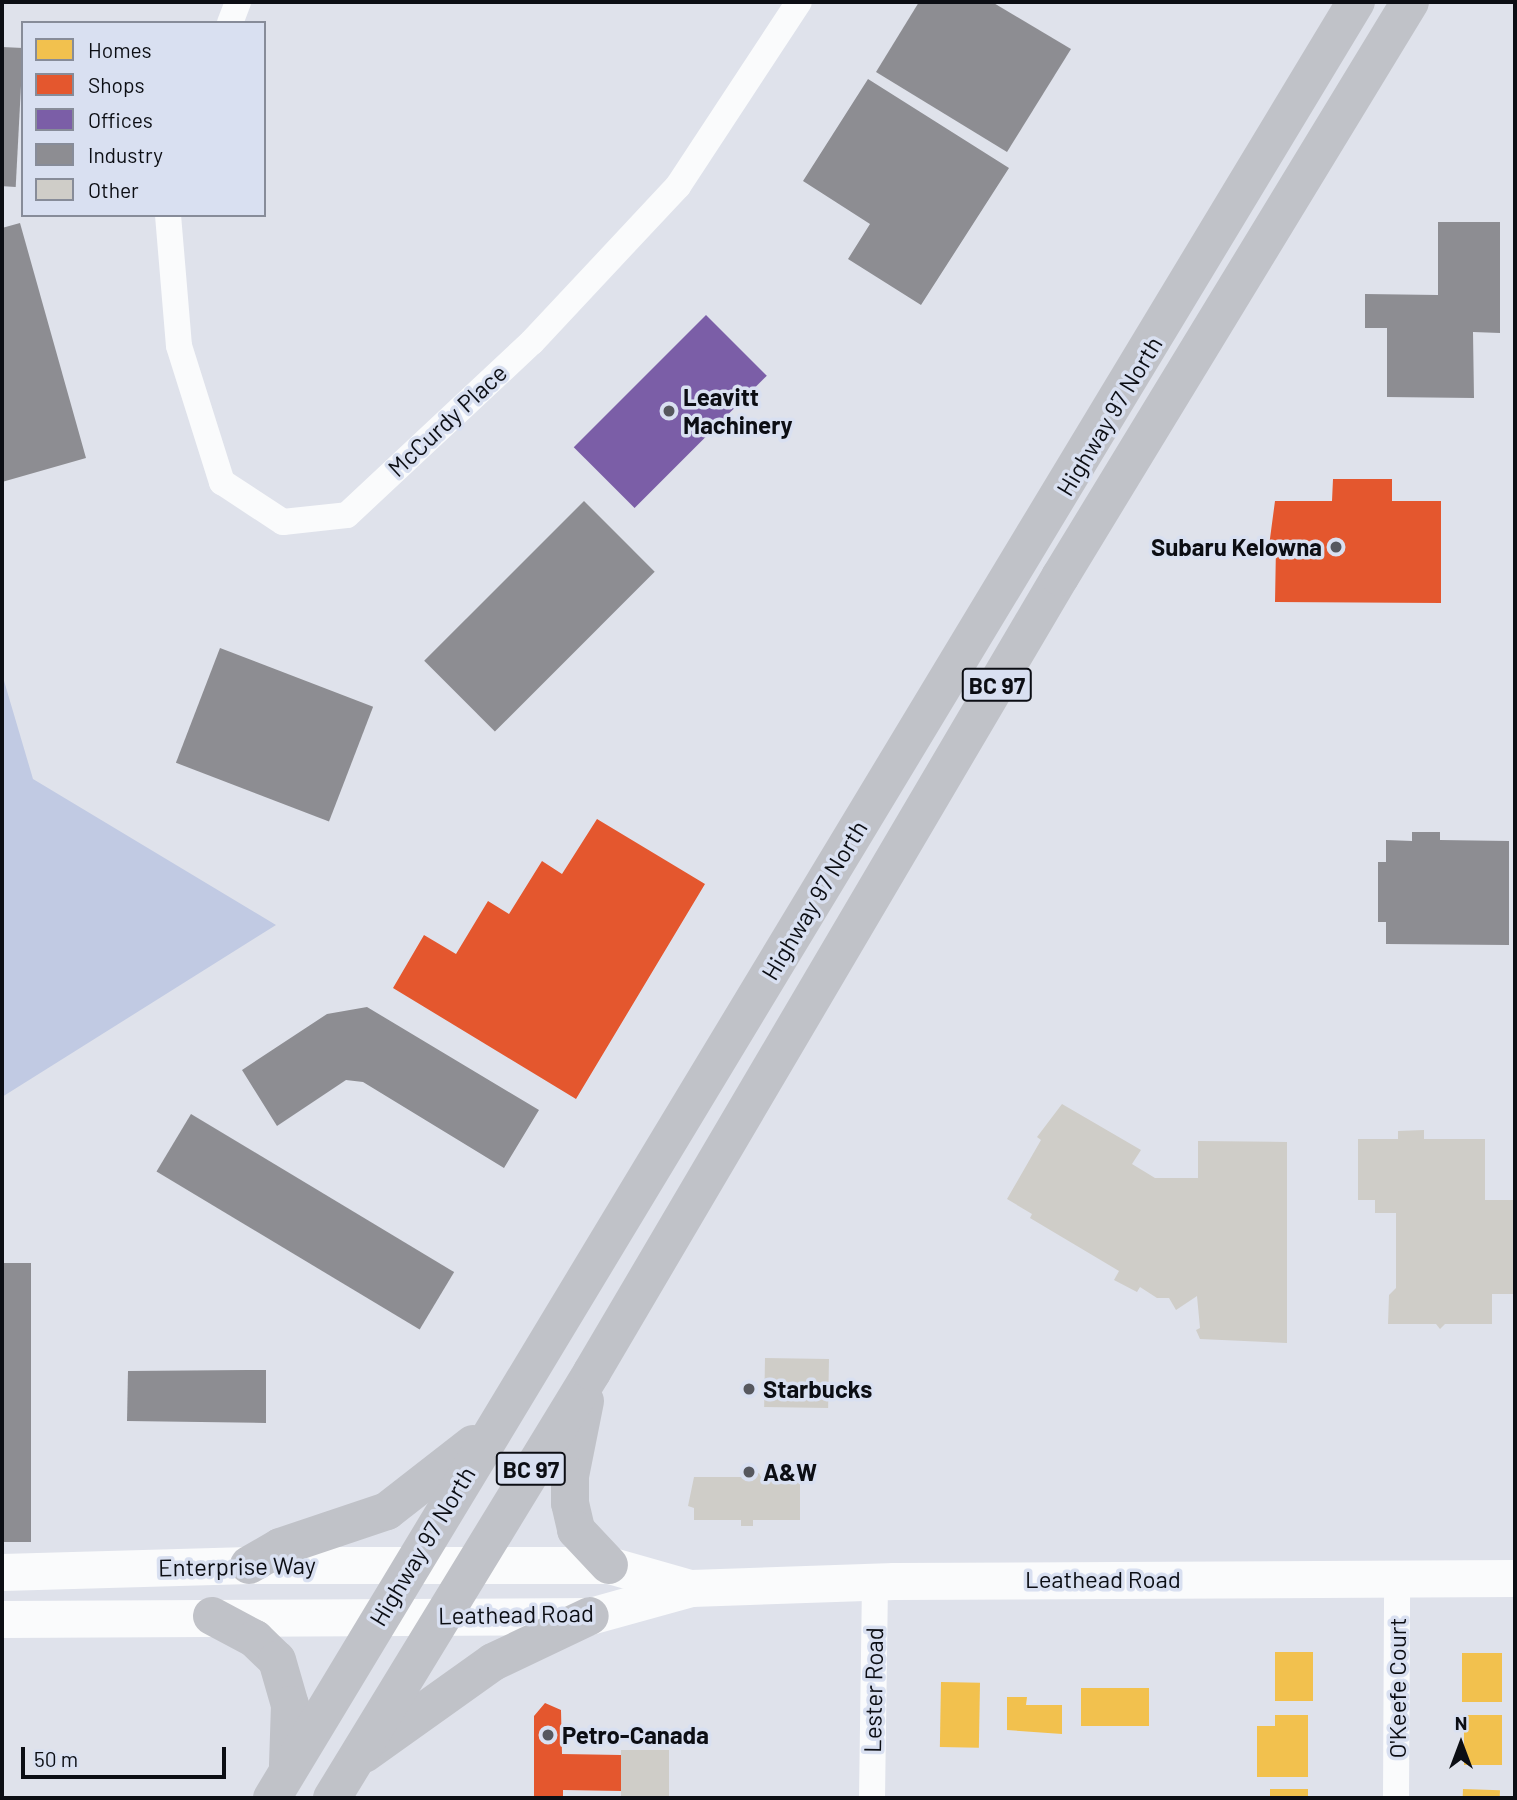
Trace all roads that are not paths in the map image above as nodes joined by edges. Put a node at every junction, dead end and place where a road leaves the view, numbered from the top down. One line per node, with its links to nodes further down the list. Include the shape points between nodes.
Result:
1 (239, 2): 5 (street)
2 (799, 2): 6 (street, McCurdy Place, via 678,186 532,342 347,515 283,522 222,482 179,346)
3 (1356, 2): 8 (highway, Highway 97 North / BC 97, via 1243,196)
4 (1410, 2): 7 (highway, Highway 97 North / BC 97, via 1067,566)
5 (231, 21)
6 (168, 217)
7 (592, 1372): 11 (highway, via 570,1476 570,1503 576,1530); 12 (highway, Highway 97 North / BC 97)
8 (494, 1427): 9 (highway, Highway 97 North / BC 97); 10 (highway, via 387,1511 280,1547)
9 (410, 1564): 10 (street, Enterprise Way); 12 (street, Enterprise Way); 18 (highway, Highway 97 North / BC 97)
10 (249, 1565): 13 (street, Enterprise Way)
11 (609, 1565): 12 (street, Leathead Road); 17 (street, Leathead Road)
12 (472, 1566): 20 (highway, Highway 97 North / BC 97)
13 (2, 1572)
14 (1397, 1578): 15 (street, Leathead Road); 16 (street, Leathead Road); 27 (street, O'Keefe Court)
15 (1515, 1578)
16 (875, 1582): 17 (street, Leathead Road); 26 (street, Lester Road)
17 (691, 1588): 21 (street, Leathead Road)
18 (380, 1615): 19 (street, Enterprise Way); 20 (street, Leathead Road); 24 (highway, Highway 97 North / BC 97)
19 (212, 1616): 22 (street, Enterprise Way); 24 (highway, via 256,1639 277,1660 290,1705)
20 (442, 1616): 21 (street, Leathead Road); 23 (highway, Highway 97 North / BC 97)
21 (590, 1616): 23 (highway, via 493,1662)
22 (2, 1619)
23 (356, 1759): 25 (highway, Highway 97 North / BC 97)
24 (279, 1785)
25 (332, 1798)
26 (872, 1798)
27 (1396, 1798)

